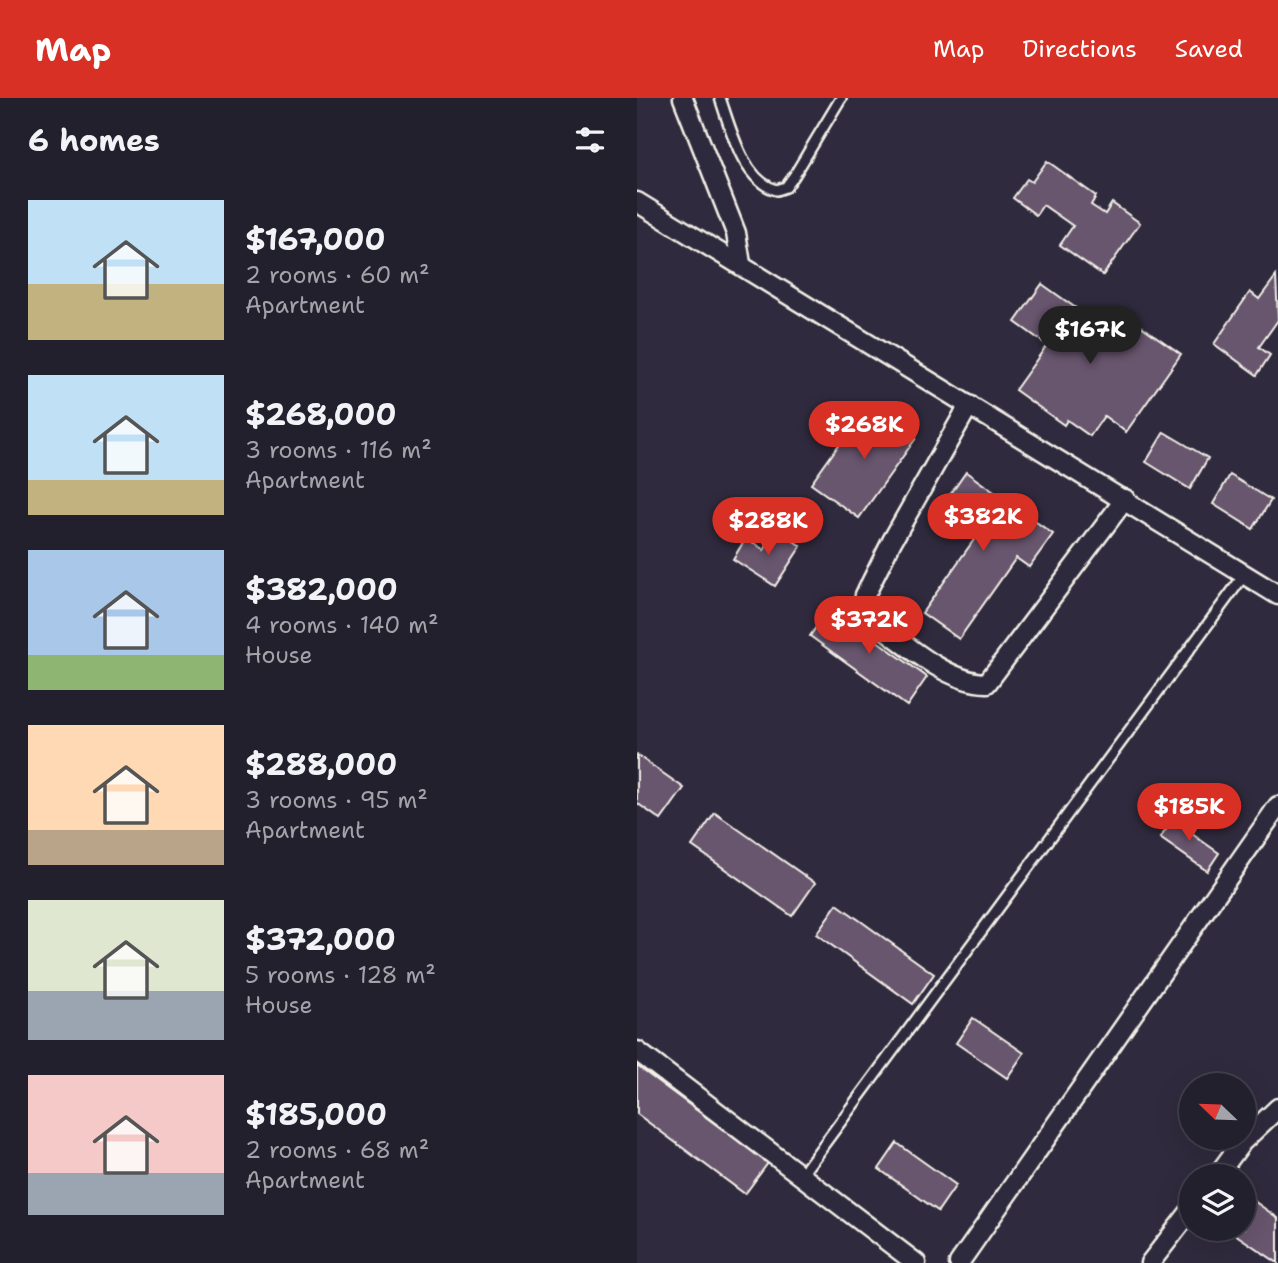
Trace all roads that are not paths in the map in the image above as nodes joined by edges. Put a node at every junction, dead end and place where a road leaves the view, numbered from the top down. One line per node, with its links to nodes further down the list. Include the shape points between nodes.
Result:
1 (683, 98): 5 (street, via 736,233)
2 (720, 98): 3 (lane, via 747,164 757,178 777,190 795,176)
3 (841, 98)
4 (637, 202): 5 (street)
5 (741, 264): 6 (street)
6 (969, 405): 7 (street); 7 (street, via 865,595 863,612 944,670 969,683 988,683)
7 (1125, 499): 8 (street)
8 (1245, 573): 9 (street); 14 (lane)
9 (1278, 595)
10 (1278, 806): 17 (street)
11 (637, 1051): 14 (street)
12 (1278, 1108): 13 (street)
13 (1226, 1164)
14 (802, 1174): 16 (street)
15 (1179, 1226): 18 (street)
16 (916, 1263)
17 (959, 1263)
18 (1150, 1263)

